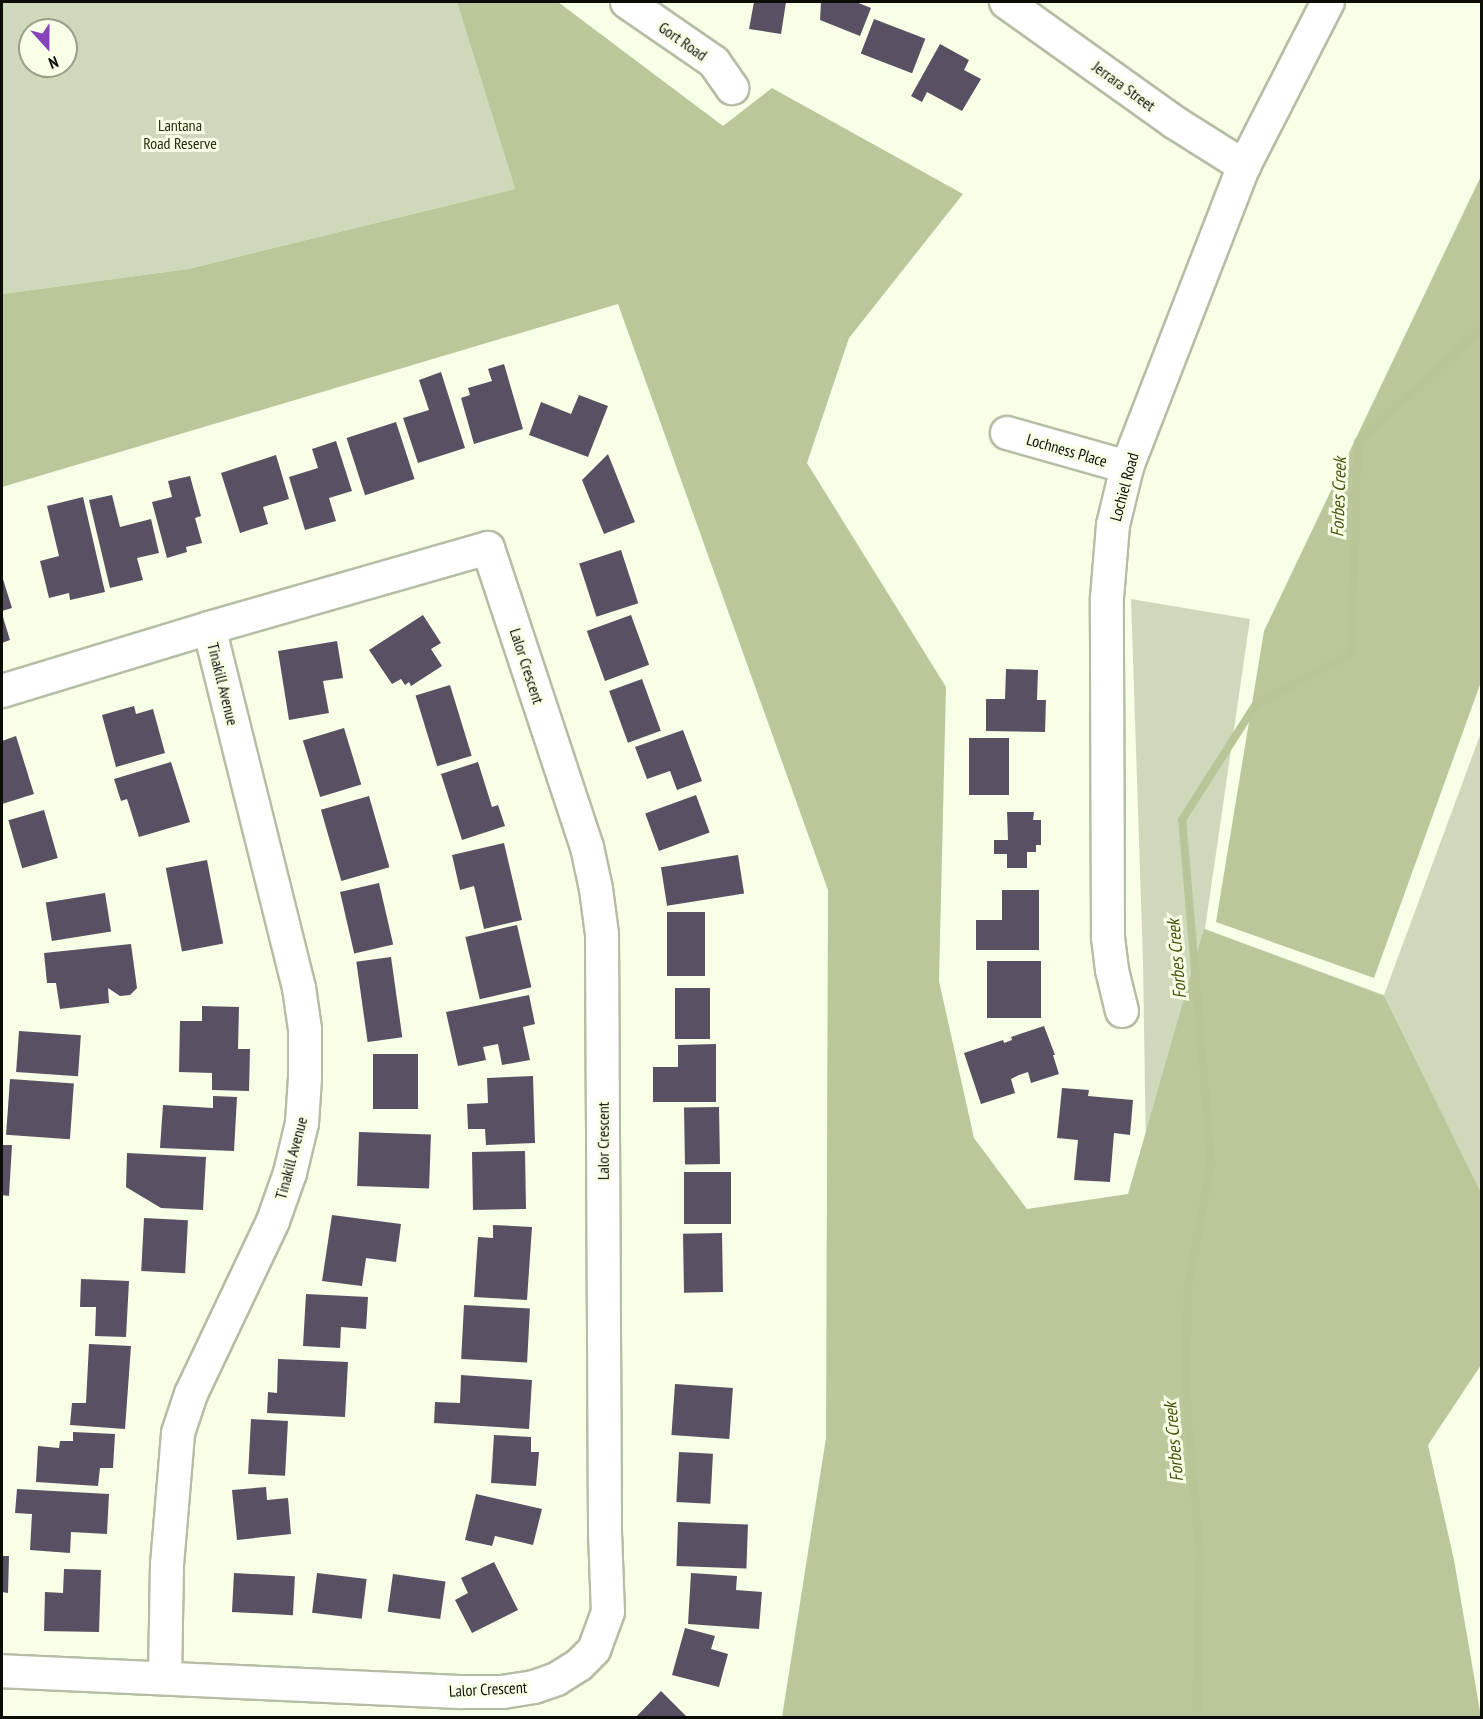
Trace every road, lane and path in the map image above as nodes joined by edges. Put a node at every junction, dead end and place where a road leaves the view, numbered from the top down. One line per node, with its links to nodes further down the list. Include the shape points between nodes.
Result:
1 (627, 2): 4 (street, Gort Road, via 714,62)
2 (1006, 2): 5 (street, Jerrara Street, via 1174,122)
3 (1328, 2): 5 (street, Lochiel Road)
4 (732, 88)
5 (1244, 166): 7 (street, Lochiel Road)
6 (1008, 433): 7 (street, Lochness Place)
7 (1127, 467): 10 (street, Lochiel Road, via 1113,525 1107,598 1108,936)
8 (209, 628): 9 (street, Lalor Crescent); 12 (street, Tinakill Avenue, via 299,988 305,1029 305,1078 302,1123 273,1221 191,1394 178,1433 167,1564); 12 (street, Lalor Crescent, via 488,548 586,848 602,934 608,1612 594,1650 579,1665 557,1679 503,1692)
9 (2, 691)
10 (1122, 1011)
11 (2, 1671): 12 (street, Lalor Crescent)
12 (165, 1678)

